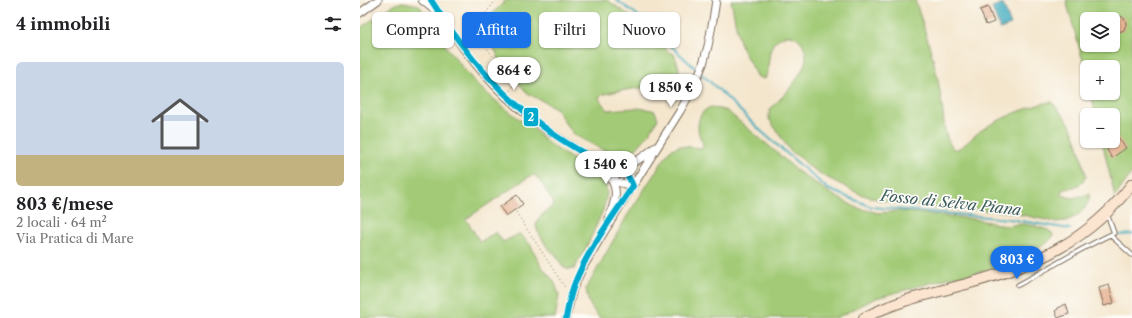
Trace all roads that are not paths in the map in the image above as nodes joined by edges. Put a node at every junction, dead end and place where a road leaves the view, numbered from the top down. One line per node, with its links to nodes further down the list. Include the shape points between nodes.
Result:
1 (378, 0): 5 (street)
2 (422, 0): 7 (street)
3 (430, 0): 8 (street)
4 (716, 0): 10 (street, via 703,64 683,106)
5 (366, 3): 6 (street)
6 (360, 12)
7 (435, 12)
8 (437, 12)
9 (454, 36): 11 (street, via 474,63 507,98 535,121)
10 (659, 143): 11 (street, via 642,158 630,164 614,164); 13 (street)
11 (592, 158): 13 (street, via 617,182); 13 (street, via 620,169); 15 (street, via 608,174 616,192)
12 (1132, 184): 14 (street)
13 (633, 186): 15 (street)
14 (1107, 213): 16 (lane, via 1114,233); 20 (street, via 1078,236 1036,261 910,299)
15 (607, 227): 19 (street, via 575,283)
16 (1110, 235): 17 (lane); 18 (lane)
17 (1132, 255)
18 (1018, 285)
19 (566, 318)
20 (864, 318)

